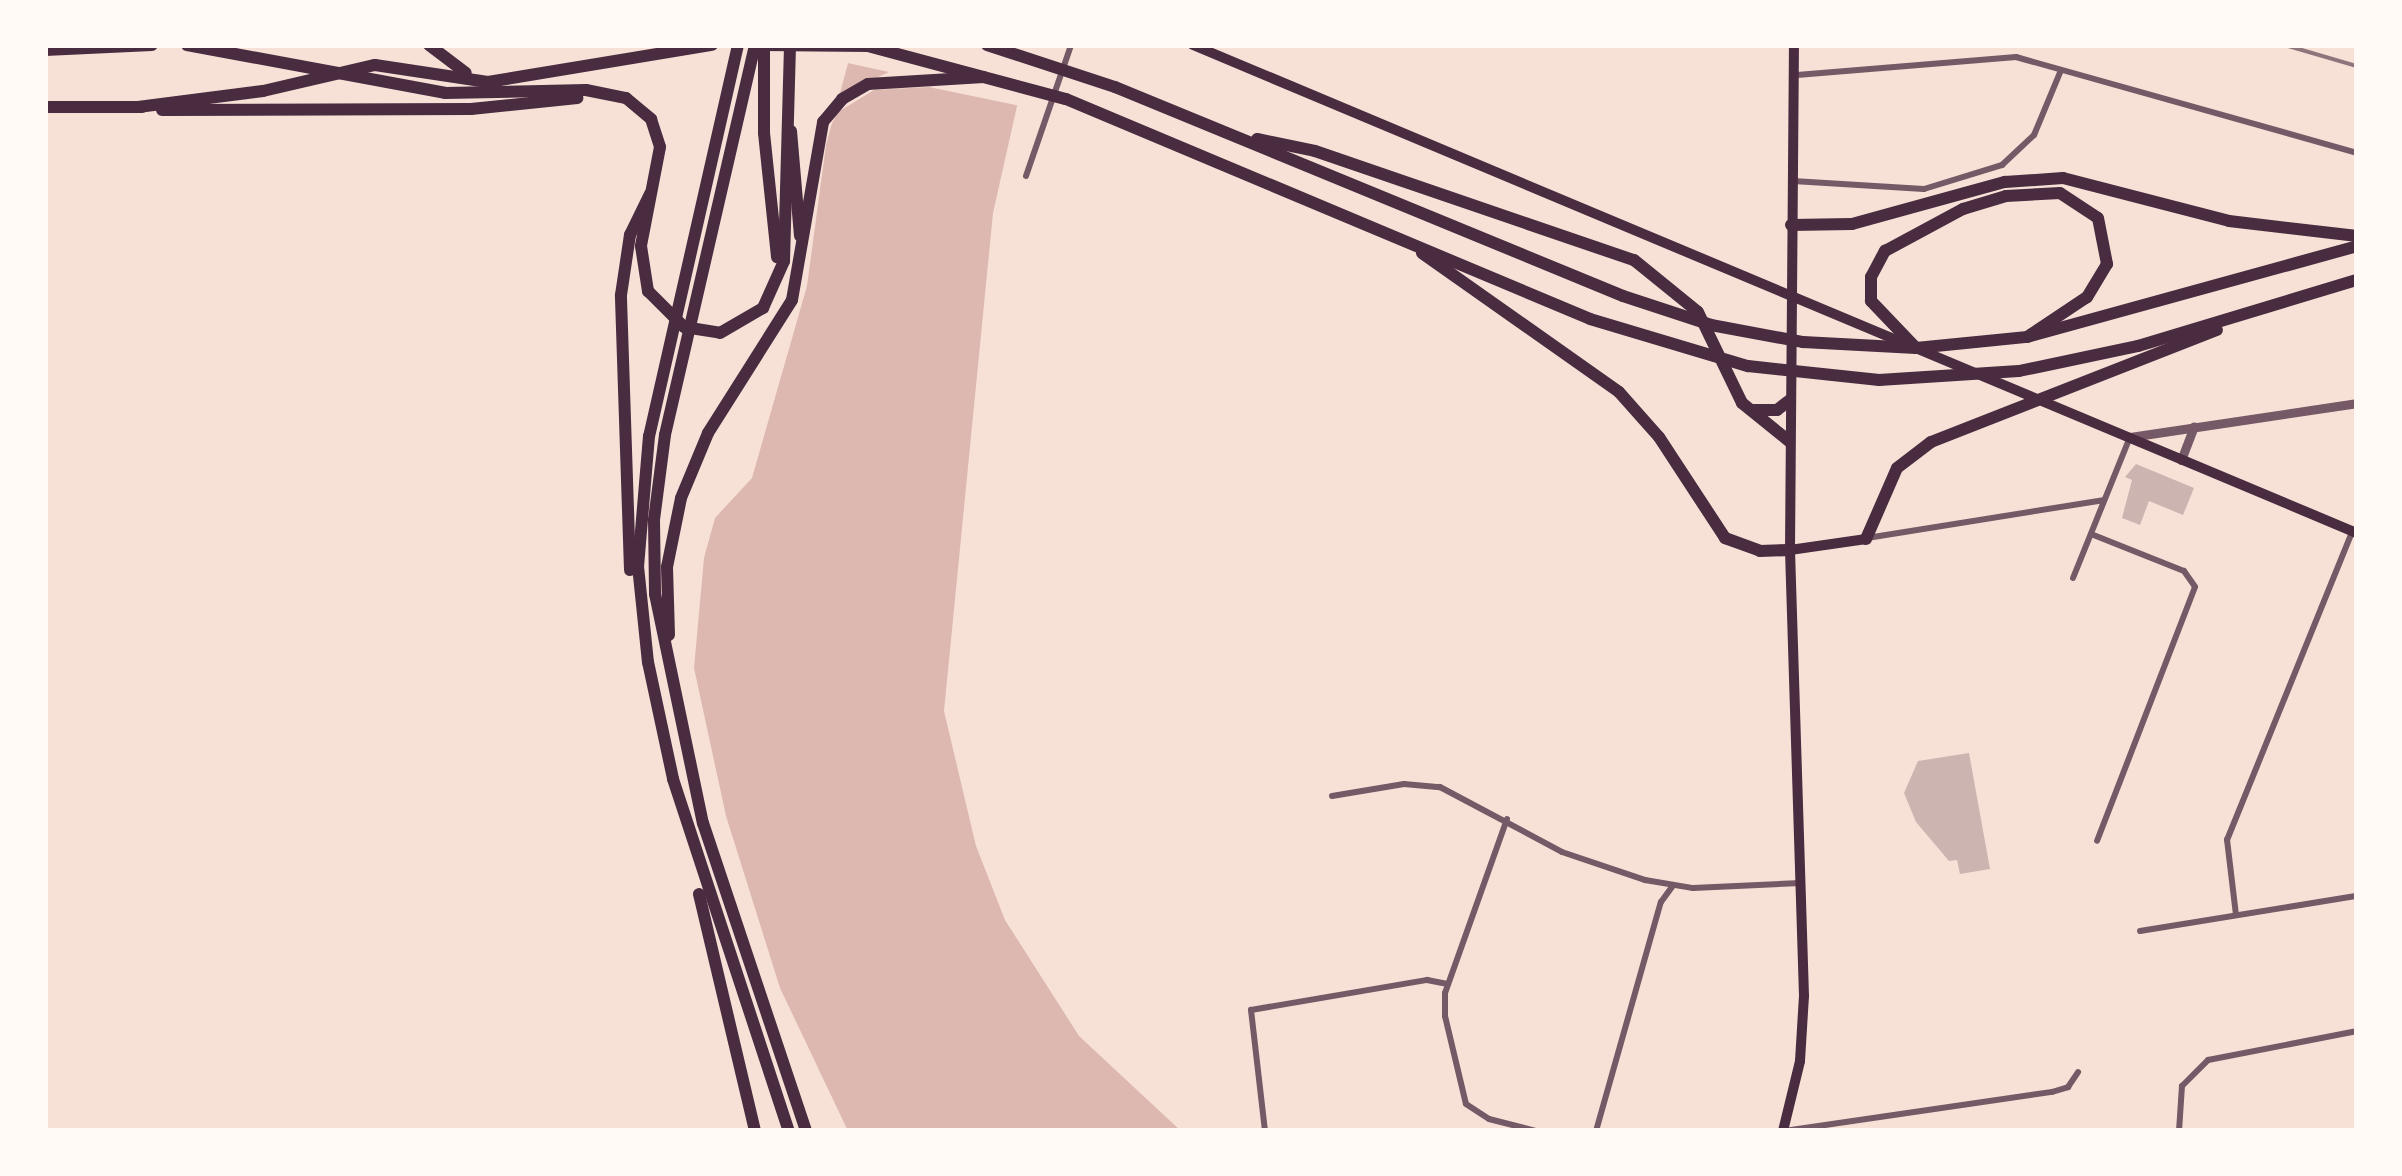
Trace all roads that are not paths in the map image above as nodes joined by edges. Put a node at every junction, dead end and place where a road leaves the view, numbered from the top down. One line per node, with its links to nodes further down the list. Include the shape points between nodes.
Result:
1 (152, 45): 14 (highway)
2 (187, 45): 19 (highway, via 469,96)
3 (430, 45): 18 (highway, via 457,70)
4 (712, 45): 18 (highway)
5 (741, 45): 9 (highway); 52 (highway, via 640,505 639,586)
6 (755, 45): 53 (highway, via 654,520 656,606)
7 (764, 45): 33 (highway, via 764,133)
8 (790, 45): 20 (highway)
9 (866, 45): 17 (highway)
10 (988, 45): 23 (highway)
11 (1071, 45): 25 (street)
12 (1193, 45): 35 (main road)
13 (1794, 45): 16 (main road)
14 (45, 50)
15 (2061, 70): 16 (street, via 2001,56); 24 (street); 26 (street, via 2034,136 2002,165 1924,188)
16 (1797, 75): 26 (main road)
17 (996, 76): 30 (highway, via 1066,98); 32 (highway, via 887,80 859,88 828,114 813,157)
18 (500, 80): 21 (highway, via 374,65 263,91)
19 (614, 94): 21 (highway, via 471,109); 27 (highway, via 636,104 655,128 661,156)
20 (786, 98): 32 (highway); 33 (highway)
21 (138, 106): 22 (highway)
22 (45, 107)
23 (1230, 134): 37 (highway, via 1682,316 1860,347); 40 (highway, via 1315,150 1608,248 1658,274 1715,338)
24 (2357, 154)
25 (1026, 176)
26 (1793, 181): 28 (main road)
27 (650, 194): 33 (highway, via 643,274 652,299 673,320 702,332 736,328 764,308); 52 (highway, via 630,235 621,295 630,567)
28 (1792, 225): 29 (highway, via 1852,224 2005,182 2063,178 2229,221); 35 (main road)
29 (2357, 236)
30 (1404, 239): 36 (highway, via 1590,319 1708,357 1804,375 1941,380 2020,371 2100,356); 50 (highway, via 1619,392 1659,437 1725,538 1760,551)
31 (2357, 246): 37 (highway)
32 (802, 254): 53 (highway, via 779,328 708,433 681,498 666,599)
33 (780, 274)
34 (2357, 280): 36 (highway)
35 (1789, 298): 38 (main road); 39 (main road)
36 (2287, 301): 49 (highway, via 2010,408 1911,456 1888,485)
37 (2027, 337): 38 (highway, via 2087,296 2107,264 2098,218 2060,192 1963,208 1881,255 1871,278 1874,308)
38 (1921, 351): 43 (main road)
39 (1790, 400): 40 (highway, via 1765,413); 44 (main road)
40 (1742, 403): 44 (highway)
41 (2357, 403): 42 (street)
42 (2194, 426): 43 (street); 45 (street)
43 (2130, 437): 45 (main road); 46 (street)
44 (1790, 441): 50 (main road)
45 (2181, 460): 47 (main road)
46 (2102, 500): 48 (street); 49 (street)
47 (2355, 532): 61 (street, via 2227,840)
48 (2091, 534): 51 (street); 57 (street, via 2184,571 2195,587)
49 (1866, 538): 50 (main road)
50 (1790, 550): 58 (main road)
51 (2072, 578)
52 (648, 662): 54 (highway)
53 (676, 707): 68 (highway, via 706,833)
54 (674, 779): 66 (highway); 67 (highway)
55 (1332, 796): 56 (street, via 1429,786 1463,794)
56 (1507, 819): 59 (street, via 1574,857); 63 (street)
57 (2098, 841)
58 (1802, 883): 59 (street); 72 (main road, via 1804,1030)
59 (1672, 886): 71 (street, via 1661,902)
60 (2357, 896): 61 (street)
61 (2236, 915): 62 (street)
62 (2140, 930)
63 (1448, 984): 69 (street, via 1427,980 1251,1010); 70 (street, via 1445,1016 1461,1097 1489,1120)
64 (2357, 1032): 73 (street, via 2208,1060 2182,1086)
65 (2078, 1072): 72 (street, via 2052,1092)
66 (755, 1131)
67 (789, 1131)
68 (810, 1131)
69 (1265, 1131)
70 (1536, 1131)
71 (1596, 1131)
72 (1784, 1131)
73 (2179, 1131)

